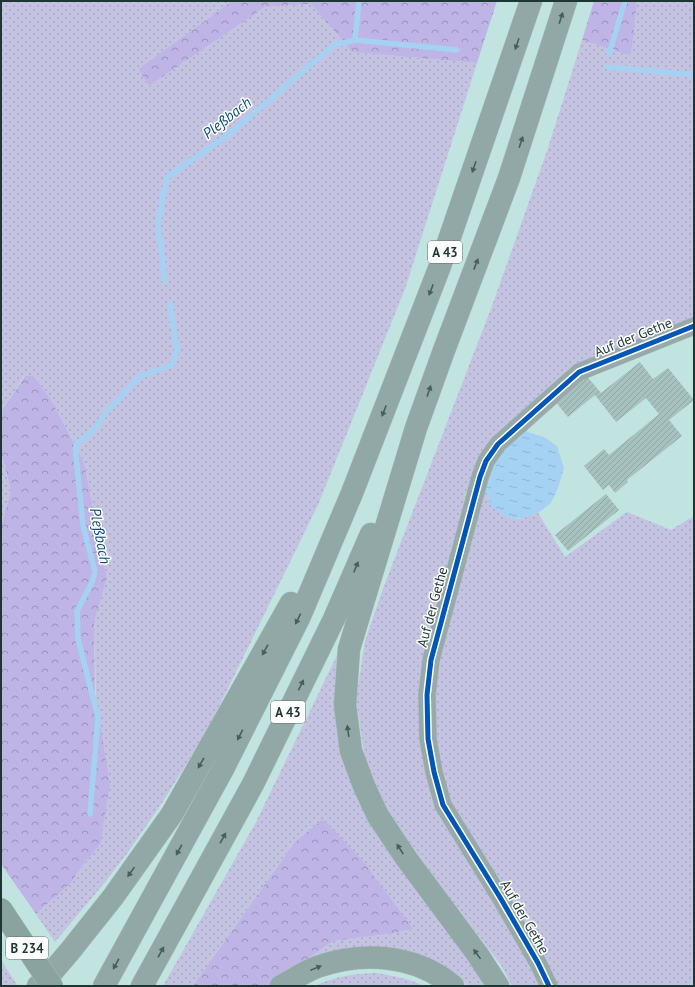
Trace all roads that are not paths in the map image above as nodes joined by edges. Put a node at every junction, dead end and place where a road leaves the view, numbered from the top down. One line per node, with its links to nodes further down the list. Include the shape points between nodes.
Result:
1 (531, 1): 5 (highway, A 43, one-way to 5, via 440,266)
2 (566, 1): 4 (highway, A 43, one-way to 2, via 509,178)
3 (694, 326): 14 (street, Auf der Gethe, via 579,372 498,444 486,461 480,477 431,660 427,695 428,739 443,805 501,899)
4 (416, 428): 10 (highway, A 43, one-way to 4, via 259,771 334,619); 13 (highway, one-way to 4, via 378,816 351,751 345,705 349,649)
5 (352, 493): 7 (highway, one-way to 7, via 172,814 113,897 61,962); 9 (highway, A 43, one-way to 9, via 300,616 227,762)
6 (1, 909): 8 (main road, B 234, bridge)
7 (38, 986)
8 (52, 986)
9 (104, 986)
10 (142, 986)
11 (281, 986): 12 (highway, one-way to 12, via 315,968 339,960 360,957 383,958 412,964)
12 (453, 986)
13 (498, 986)
14 (549, 986)

